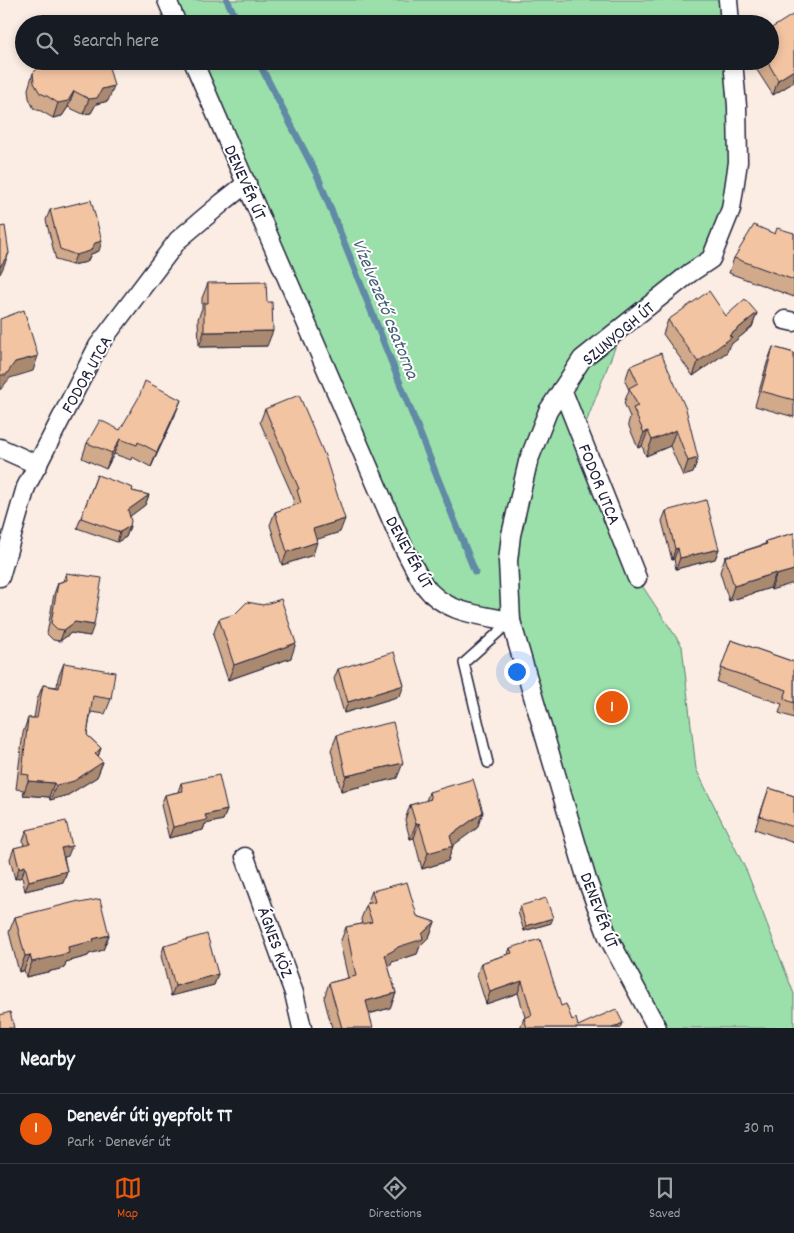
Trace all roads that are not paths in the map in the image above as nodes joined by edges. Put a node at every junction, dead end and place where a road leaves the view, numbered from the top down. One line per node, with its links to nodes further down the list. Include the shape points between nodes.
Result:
1 (166, 0): 3 (street)
2 (728, 0): 4 (street)
3 (173, 15)
4 (729, 15)
5 (197, 70): 7 (street, DENEVÉR ÚT)
6 (734, 70): 8 (street, SZUNYOGH ÚT, via 738,162 731,209 710,259 582,359)
7 (247, 183): 10 (street, FODOR UTCA, via 178,240 98,346); 13 (street, DENEVÉR ÚT, via 402,544 425,586 444,604 470,614)
8 (562, 389): 12 (street, FODOR UTCA); 13 (street, SZUNYOGH ÚT, via 548,411 528,462 511,535 508,561)
9 (0, 448): 10 (street)
10 (38, 465): 11 (street, FODOR UTCA, via 26,486)
11 (0, 577)
12 (637, 578)
13 (511, 621): 14 (lane, via 464,663); 17 (street, DENEVÉR ÚT, via 587,880 608,937)
14 (488, 763)
15 (245, 858): 16 (street, ÁGNES KÖZ, via 294,993)
16 (302, 1028)
17 (657, 1028)

